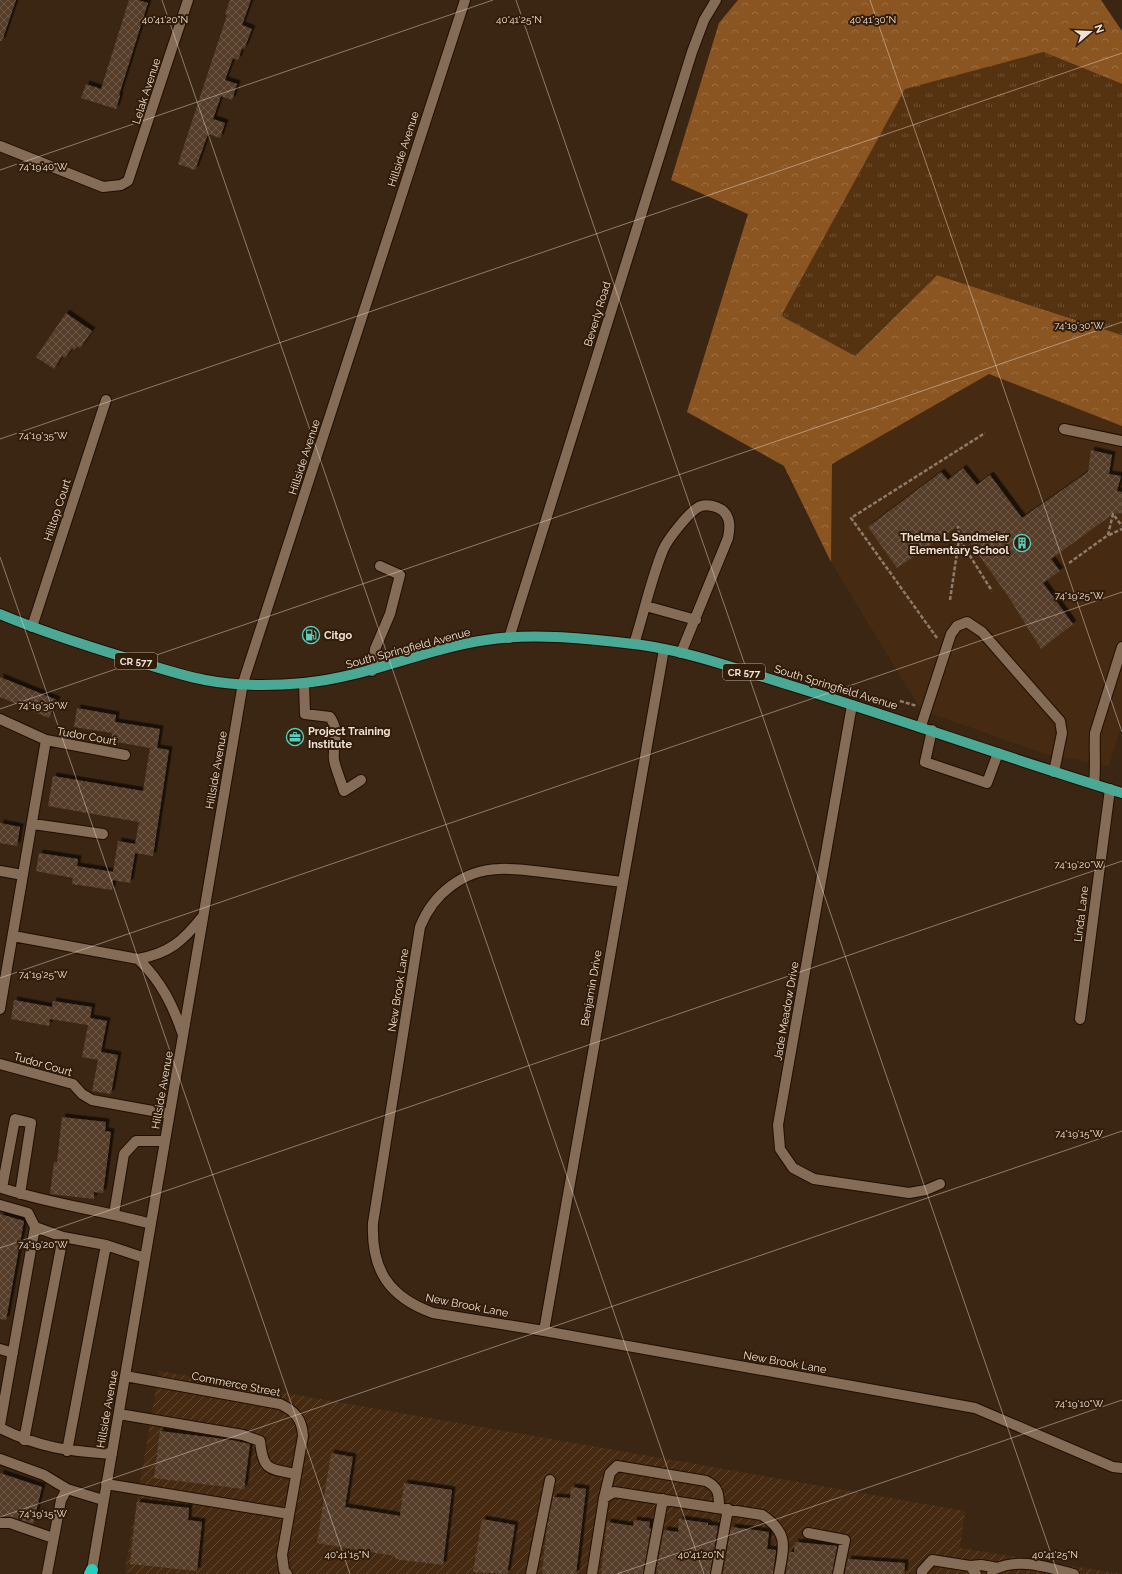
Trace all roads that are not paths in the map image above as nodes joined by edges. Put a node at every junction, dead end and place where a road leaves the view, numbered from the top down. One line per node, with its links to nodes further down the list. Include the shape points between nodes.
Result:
1 (188, 0): 4 (street, Lelak Avenue, via 128,181 121,186 103,187)
2 (465, 0): 19 (street, Hillside Avenue)
3 (716, 0): 13 (street, Beverly Road, via 704,20 692,52)
4 (0, 146)
5 (106, 400): 12 (street, Hilltop Court)
6 (1064, 429): 7 (street)
7 (1122, 441)
8 (380, 566): 18 (street, via 400,575 390,614 375,649)
9 (646, 606): 11 (street); 11 (street, via 664,548 692,513 700,506 712,506 722,510 730,526 728,538); 14 (street)
10 (0, 614): 12 (main road, South Springfield Avenue / CR 577)
11 (696, 620): 17 (street)
12 (32, 627): 19 (main road, South Springfield Avenue / CR 577, via 179,674 205,680)
13 (508, 638): 14 (main road, South Springfield Avenue / CR 577, via 582,639); 18 (main road, South Springfield Avenue / CR 577, via 485,640 429,652)
14 (634, 644): 16 (main road, South Springfield Avenue / CR 577)
15 (1122, 647): 30 (street, via 1095,733)
16 (664, 650): 17 (main road, South Springfield Avenue / CR 577); 37 (street, Benjamin Drive)
17 (681, 653): 21 (main road, South Springfield Avenue / CR 577)
18 (372, 671): 20 (main road, South Springfield Avenue / CR 577)
19 (243, 683): 20 (main road, South Springfield Avenue / CR 577); 38 (street, Hillside Avenue)
20 (304, 683): 29 (street, via 305,714 330,717 334,723 334,759 344,791)
21 (852, 705): 23 (main road, South Springfield Avenue / CR 577); 48 (street, Jade Meadow Drive, via 778,1125 780,1149 793,1168 814,1179 909,1193)
22 (0, 719): 25 (street, Tudor Court)
23 (921, 726): 24 (main road, South Springfield Avenue / CR 577); 28 (street, via 950,634 957,626 967,622 982,632 1060,721 1062,733)
24 (932, 730): 26 (main road, South Springfield Avenue / CR 577); 26 (street, via 925,762 987,784)
25 (46, 740): 27 (street, Tudor Court); 33 (street, Tudor Court)
26 (998, 752): 28 (main road, South Springfield Avenue / CR 577)
27 (125, 755)
28 (1054, 772): 30 (main road, South Springfield Avenue / CR 577)
29 (361, 780)
30 (1094, 784): 31 (main road, South Springfield Avenue / CR 577)
31 (1110, 789): 32 (main road, South Springfield Avenue / CR 577); 43 (street, Linda Lane)
32 (1122, 792)
33 (33, 824): 34 (street); 36 (street, Tudor Court)
34 (103, 834)
35 (0, 871): 36 (street)
36 (23, 875): 39 (street, Tudor Court)
37 (622, 882): 57 (street, Benjamin Drive); 57 (street, New Brook Lane, via 517,869 479,872 461,879 445,890 426,912 420,927 373,1223 372,1241 376,1259 391,1289 415,1306 433,1313)
38 (204, 914): 40 (street, via 182,940 169,950); 44 (street, Hillside Avenue)
39 (13, 936): 40 (street); 41 (street, Tudor Court)
40 (138, 959): 44 (street, via 164,990)
41 (1, 992): 42 (street, Tudor Court)
42 (0, 1009)
43 (1080, 1019)
44 (183, 1036): 46 (street, Hillside Avenue)
45 (0, 1064): 46 (street, Tudor Court, via 73,1084 92,1100)
46 (169, 1114): 47 (street, Hillside Avenue)
47 (165, 1140): 51 (street, via 136,1141 124,1154); 52 (street, Hillside Avenue)
48 (940, 1184)
49 (20, 1194): 49 (street, via 31,1123 15,1119 2,1188); 51 (street)
50 (0, 1205): 53 (street, via 28,1213)
51 (114, 1214): 52 (street)
52 (151, 1224): 56 (street, Hillside Avenue)
53 (34, 1227): 54 (street); 59 (street)
54 (63, 1237): 55 (street); 64 (street)
55 (106, 1245): 56 (street); 65 (street)
56 (145, 1258): 60 (street, Hillside Avenue)
57 (544, 1331): 68 (street, New Brook Lane, via 975,1408 1113,1467)
58 (0, 1349): 59 (street)
59 (12, 1353): 61 (street)
60 (125, 1376): 62 (street, Hillside Avenue); 69 (street, Commerce Street, via 280,1404 290,1409 298,1415 302,1425 303,1436)
61 (4, 1380): 63 (street)
62 (118, 1414): 66 (street, Hillside Avenue); 69 (street, via 243,1435 260,1441 262,1459 271,1470)
63 (0, 1427): 64 (street)
64 (24, 1440): 65 (street)
65 (67, 1451): 66 (street)
66 (112, 1454): 71 (street, Hillside Avenue)
67 (0, 1459): 72 (street, via 44,1475)
68 (1122, 1468)
69 (296, 1474): 77 (street, Commerce Street)
70 (550, 1480): 86 (street)
71 (106, 1484): 75 (street, Hillside Avenue); 77 (street)
72 (67, 1489): 75 (street); 80 (street, via 61,1500)
73 (604, 1498): 74 (street, via 614,1492); 76 (street, via 610,1473 617,1466 706,1480 719,1492); 87 (street)
74 (663, 1499): 76 (street); 88 (street)
75 (103, 1500): 83 (street, Hillside Avenue)
76 (723, 1509): 89 (street); 90 (street, via 762,1515 778,1528 784,1540)
77 (289, 1514): 85 (street, Commerce Street, via 282,1555)
78 (0, 1523): 80 (street)
79 (808, 1533): 91 (street, via 845,1540)
80 (53, 1538): 84 (street)
81 (973, 1570): 82 (street, via 981,1565); 92 (street, via 932,1560)
82 (995, 1571): 93 (street, via 1004,1565 1023,1563)
83 (92, 1573)
84 (47, 1574)
85 (287, 1574)
86 (531, 1574)
87 (592, 1574)
88 (649, 1574)
89 (716, 1574)
90 (779, 1574)
91 (838, 1574)
92 (922, 1574)
93 (1074, 1574)

